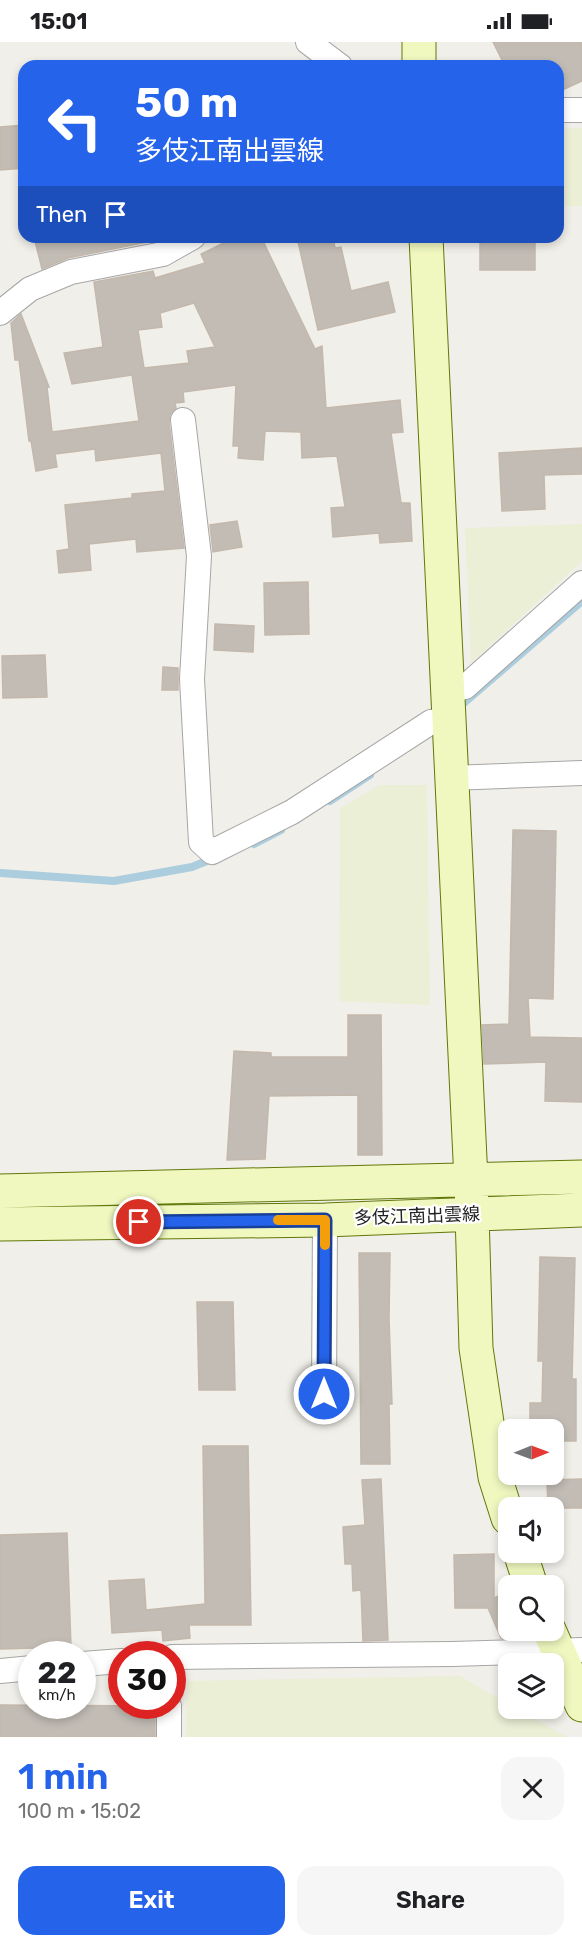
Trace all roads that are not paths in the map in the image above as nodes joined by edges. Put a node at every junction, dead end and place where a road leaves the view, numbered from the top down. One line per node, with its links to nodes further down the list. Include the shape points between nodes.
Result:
1 (308, 42): 3 (street)
2 (419, 42): 4 (street)
3 (332, 60)
4 (419, 60)
5 (564, 110): 6 (street)
6 (582, 110)
7 (426, 243): 12 (street)
8 (161, 245): 9 (street, via 70,272 30,289)
9 (0, 313)
10 (183, 420): 12 (street, via 199,556 192,678 201,842 212,852 292,812 431,722)
11 (582, 583): 12 (street)
12 (447, 705): 14 (street)
13 (582, 773): 14 (street)
14 (451, 778): 16 (street)
15 (582, 1177): 16 (street, 多伎江南出雲線)
16 (471, 1180): 17 (street, 多伎江南出雲線); 19 (street)
17 (0, 1191)
18 (582, 1210): 19 (street, 多伎江南出雲線)
19 (473, 1215): 20 (street, 多伎江南出雲線); 23 (street, via 476,1348)
20 (325, 1220): 21 (street, 多伎江南出雲線); 22 (street)
21 (0, 1224)
22 (324, 1394)
23 (501, 1497)
24 (562, 1644): 25 (street, via 452,1654); 28 (street)
25 (186, 1657)
26 (18, 1669): 27 (street)
27 (0, 1671)
28 (582, 1705)
29 (169, 1719): 30 (street)
30 (169, 1737)

